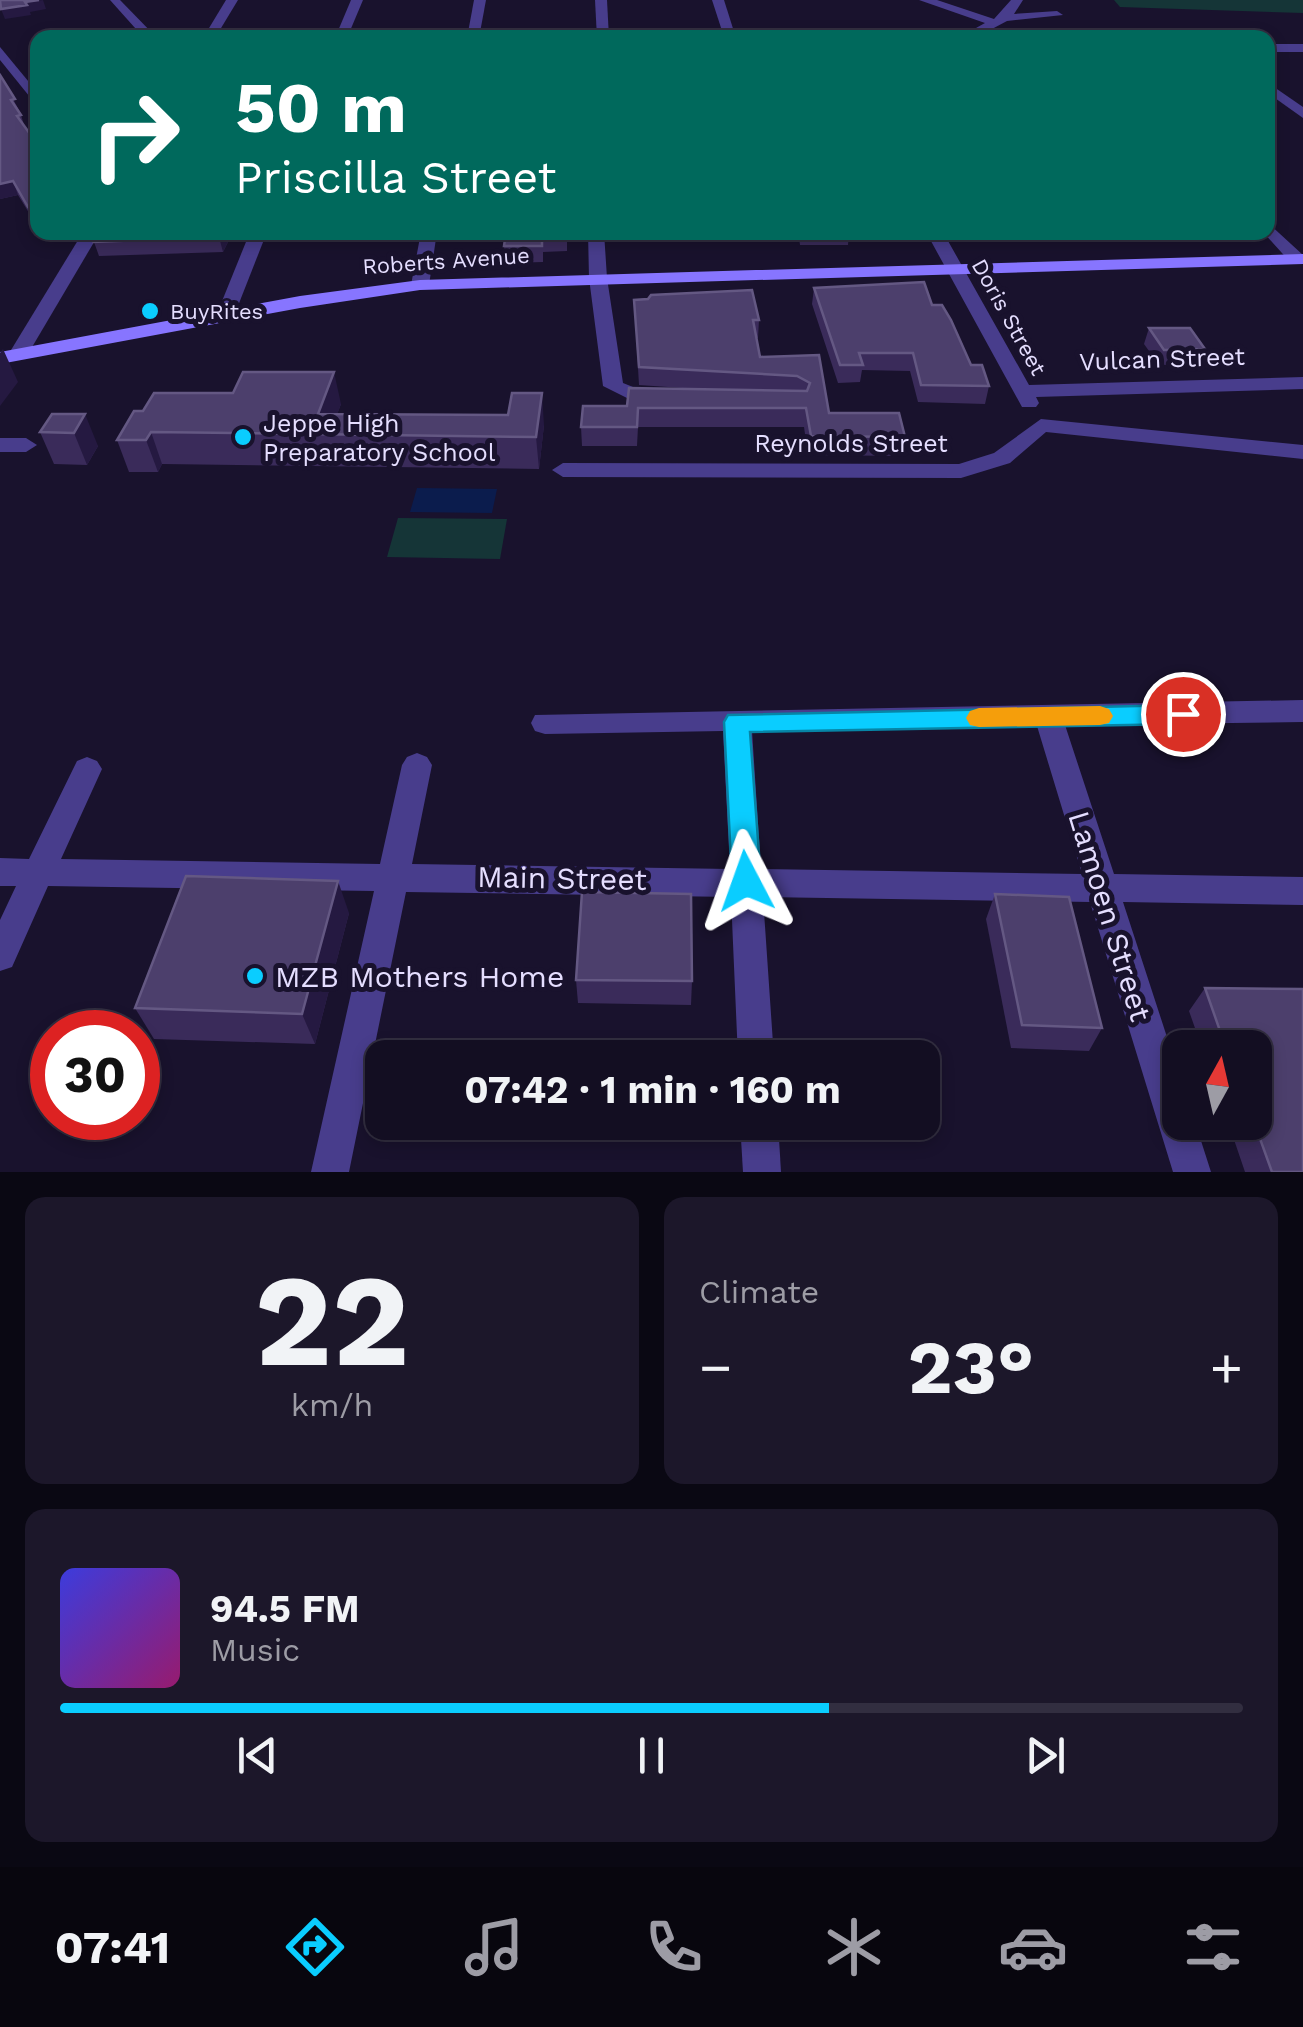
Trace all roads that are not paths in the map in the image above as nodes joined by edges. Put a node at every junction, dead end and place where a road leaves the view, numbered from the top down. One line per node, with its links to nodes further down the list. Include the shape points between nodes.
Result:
1 (232, 0): 12 (street)
2 (357, 0): 13 (street)
3 (480, 0): 14 (street)
4 (601, 0): 15 (street)
5 (718, 0): 16 (street)
6 (925, 0): 10 (street)
7 (1017, 0): 10 (street)
8 (115, 2): 11 (street)
9 (1057, 15): 10 (street)
10 (1001, 21): 17 (street)
11 (143, 30)
12 (214, 30)
13 (344, 30)
14 (474, 30)
15 (603, 30)
16 (728, 30)
17 (981, 30)
18 (1275, 48): 19 (street)
19 (1303, 48)
20 (0, 52): 21 (street)
21 (13, 70): 22 (street)
22 (30, 92)
23 (1275, 92): 24 (street)
24 (1303, 114)
25 (1275, 235): 31 (street)
26 (87, 240): 36 (street)
27 (256, 240): 35 (street)
28 (428, 240): 34 (street)
29 (596, 240): 33 (street)
30 (938, 240): 32 (street, Doris Street)
31 (1300, 259): 32 (main road, Roberts Avenue)
32 (953, 268): 33 (main road, Roberts Avenue); 38 (street, Doris Street)
33 (598, 278): 34 (main road, Roberts Avenue); 39 (street, via 614,386 640,397)
34 (420, 285): 35 (main road, Roberts Avenue)
35 (225, 316): 36 (main road, Roberts Avenue)
36 (9, 357)
37 (1303, 382): 38 (street, Vulcan Street)
38 (1022, 391): 40 (street, Doris Street)
39 (679, 399)
40 (1042, 425): 43 (street); 44 (street, Reynolds Street, via 1002,458 961,471)
41 (0, 445): 42 (street)
42 (26, 445)
43 (1303, 452)
44 (563, 470)
45 (1303, 711): 46 (street)
46 (1048, 716): 47 (street); 55 (street, Lamoen Street)
47 (737, 722): 48 (street); 54 (street)
48 (545, 723)
49 (417, 765): 53 (street)
50 (87, 769): 52 (street)
51 (0, 872): 52 (street, Main Street)
52 (39, 872): 53 (street, Main Street); 57 (street)
53 (392, 875): 54 (street, Main Street); 60 (street)
54 (746, 881): 55 (street, Main Street); 58 (street)
55 (1100, 886): 56 (street, Main Street); 62 (street, Lamoen Street)
56 (1303, 890)
57 (0, 956)
58 (755, 1040)
59 (760, 1140): 61 (street)
60 (330, 1172)
61 (762, 1172)
62 (1192, 1172)

